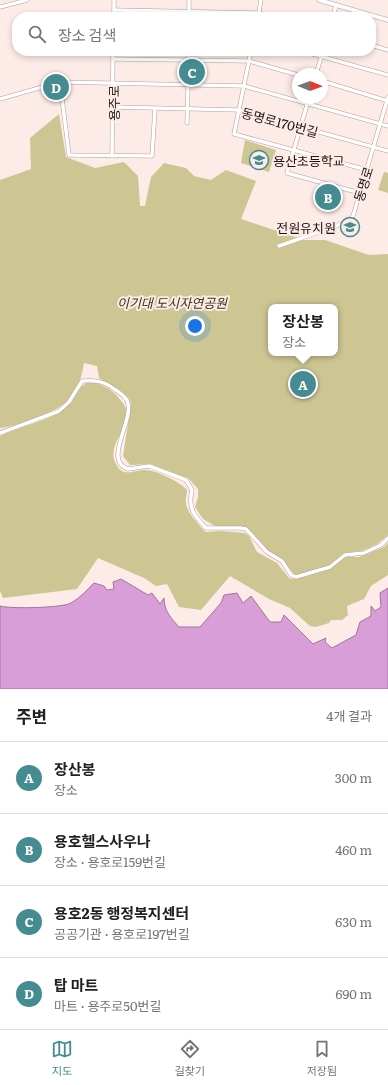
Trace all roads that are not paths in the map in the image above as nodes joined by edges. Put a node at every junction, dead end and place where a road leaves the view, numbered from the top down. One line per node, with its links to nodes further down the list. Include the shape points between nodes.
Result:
1 (27, 0): 7 (street)
2 (114, 0): 8 (street)
3 (190, 0): 9 (street)
4 (261, 0): 10 (street)
5 (319, 0): 6 (main road)
6 (336, 5): 11 (street); 12 (main road)
7 (0, 7)
8 (114, 10): 9 (street)
9 (189, 12)
10 (259, 12)
11 (334, 12)
12 (360, 12)
13 (376, 17): 14 (main road)
14 (388, 20)
15 (376, 46): 16 (street)
16 (388, 50)
17 (188, 56): 21 (street)
18 (250, 56): 22 (street)
19 (321, 56): 23 (street); 25 (street)
20 (113, 59): 21 (street); 27 (street, 용주로)
21 (188, 60): 22 (street); 29 (street)
22 (249, 61): 24 (street); 30 (street)
23 (318, 68)
24 (292, 73)
25 (388, 75)
26 (60, 82): 27 (street); 31 (street); 47 (street, via 68,155)
27 (112, 83): 29 (street); 36 (street, 용주로)
28 (328, 83): 33 (street)
29 (188, 84): 30 (street); 38 (street)
30 (244, 86): 32 (street); 39 (street)
31 (0, 99)
32 (292, 99)
33 (388, 99): 41 (street, 동명로)
34 (307, 104): 43 (street)
35 (310, 104): 41 (street)
36 (113, 107): 37 (street, 동명로170번길); 47 (street, 용주로)
37 (155, 108): 38 (street, 동명로170번길); 47 (street, via 152,156)
38 (188, 109): 39 (street, 동명로170번길); 40 (street)
39 (239, 110): 43 (street, 동명로170번길); 45 (street, via 234,134)
40 (188, 123)
41 (380, 124): 42 (street); 44 (street, 동명로)
42 (388, 126)
43 (300, 127): 44 (street, 동명로170번길); 45 (street)
44 (374, 147): 46 (street, 동명로170번길); 48 (street, 동명로)
45 (294, 150): 48 (street); 49 (street, via 287,173)
46 (388, 151)
47 (112, 156)
48 (367, 170): 49 (street, 동명로)
49 (360, 193): 50 (street, 동명로, via 353,216 347,222)
50 (279, 246)
51 (0, 433): 52 (street, via 59,411 69,402 82,381 93,380 104,383 122,395 128,404 128,417 117,451 122,465 128,469 150,466 186,480 192,490 189,502 206,528 246,529 267,552 282,561 291,575 330,567 345,555 364,553 381,545)
52 (388, 538)

